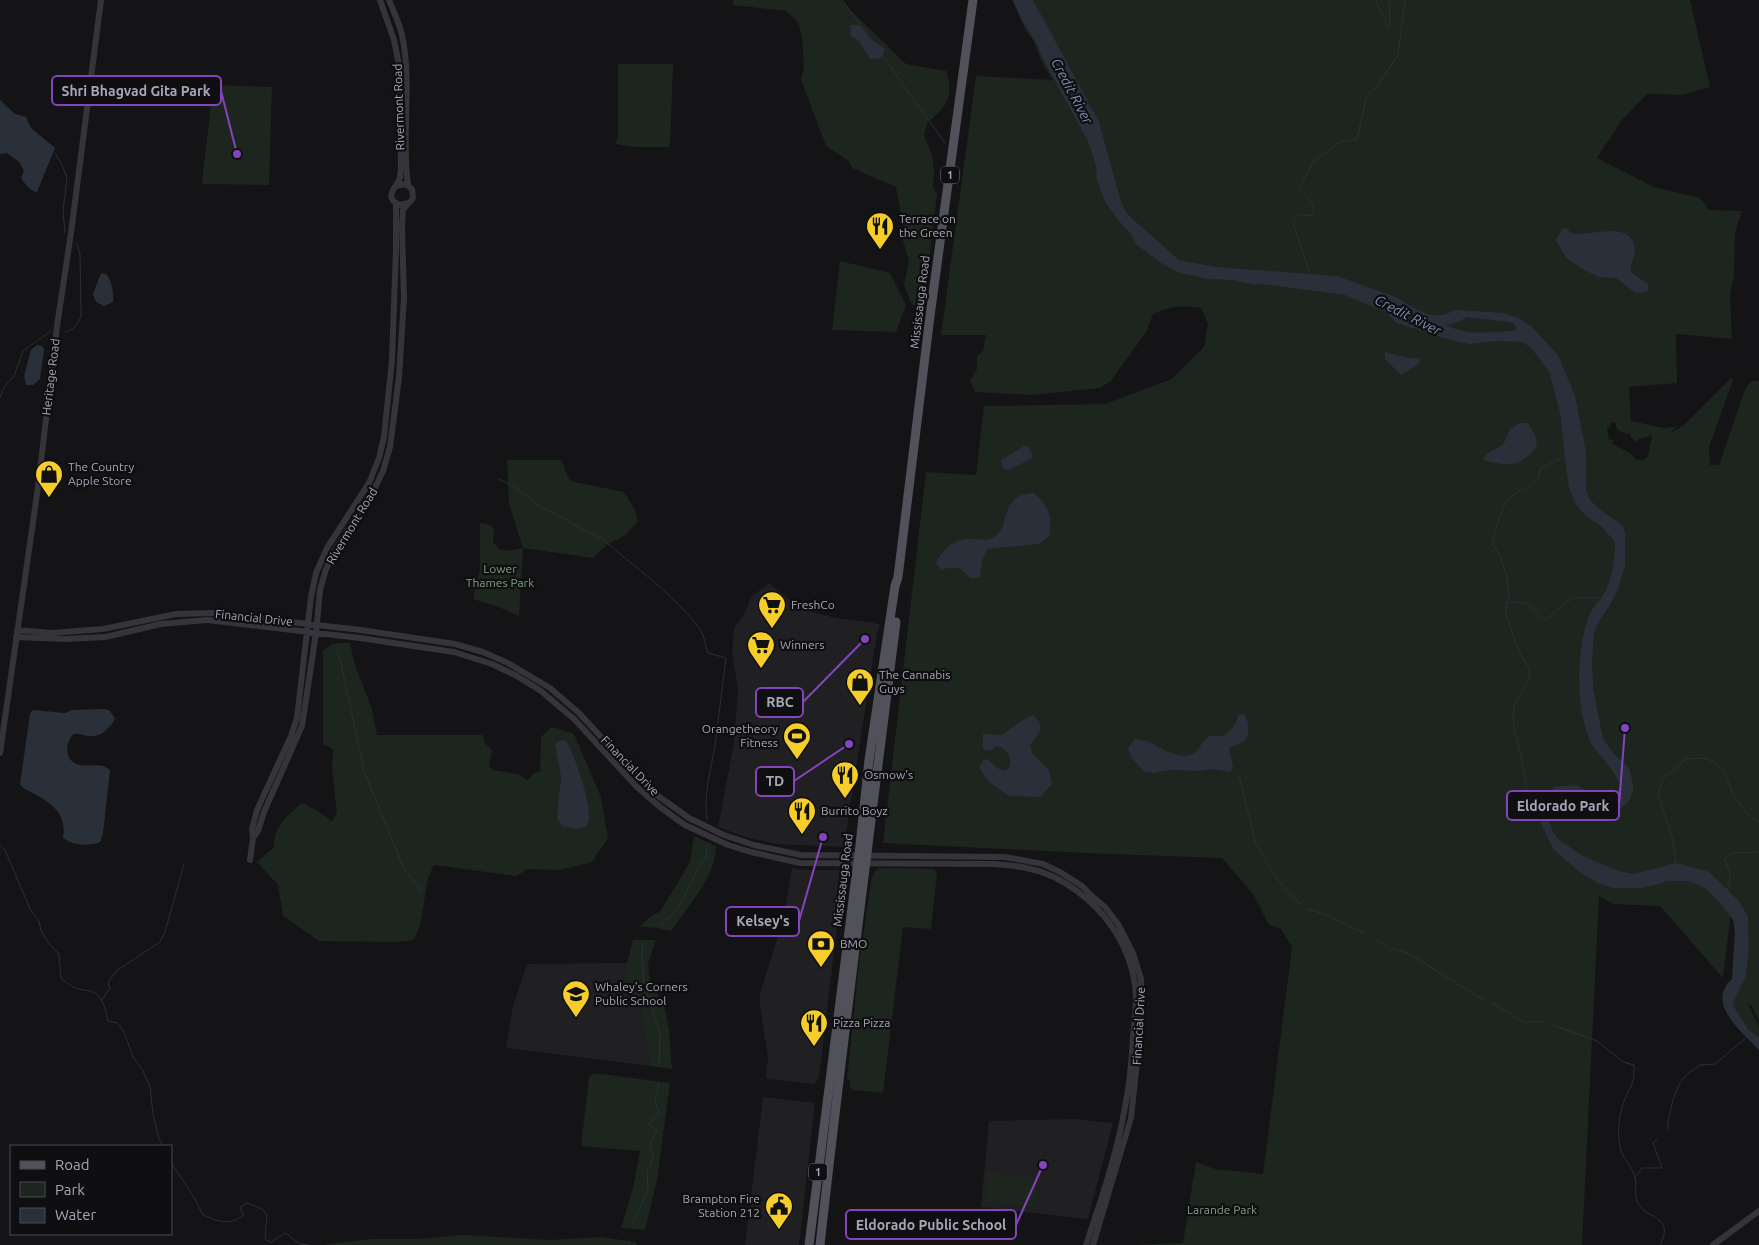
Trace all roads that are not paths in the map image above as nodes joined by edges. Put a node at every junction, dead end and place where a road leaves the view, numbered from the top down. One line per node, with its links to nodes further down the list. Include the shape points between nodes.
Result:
1 (101, 0): 11 (street, Heritage Road)
2 (380, 0): 6 (street, Rivermont Road, via 399,65 401,169)
3 (389, 0): 5 (street, Rivermont Road, via 403,37 407,65)
4 (973, 0): 17 (main road, Mississauga Road / 1, via 898,578 869,760)
5 (408, 185): 6 (street); 8 (street, via 413,195)
6 (396, 186): 7 (street, via 391,194)
7 (396, 204): 8 (street); 9 (street, Rivermont Road, via 392,360 382,447 366,489 321,559 314,579)
8 (407, 205): 10 (street, Rivermont Road, via 403,210 402,224 404,284 399,377 391,442 374,490 326,569 320,590)
9 (308, 624): 10 (street, Financial Drive); 11 (street, Financial Drive, via 195,613 103,629 52,633); 12 (street, Rivermont Road)
10 (317, 625): 13 (street, Rivermont Road); 17 (street, Financial Drive, via 439,641 495,657 531,675 559,695 579,712 649,788 699,823 736,840 789,853)
11 (17, 630): 14 (street, Heritage Road)
12 (307, 632): 13 (street, Financial Drive); 14 (street, Financial Drive, via 207,620 161,624 105,637); 16 (street, Rivermont Road, via 297,718 257,810)
13 (316, 633): 16 (street, Rivermont Road, via 302,726); 17 (street, Financial Drive, via 444,649 492,664 532,685 555,702 646,796 690,828 738,849 787,860)
14 (16, 637): 15 (street, Heritage Road)
15 (0, 753)
16 (253, 838): 18 (street, Rivermont Road)
17 (862, 859): 20 (main road, Mississauga Road / 1); 21 (main road, Mississauga Road / 1); 22 (street, Financial Drive, via 1025,866 1078,891 1118,935 1135,981 1131,1065 1121,1128); 23 (street, Financial Drive, via 1005,857 1043,864 1082,886 1105,907 1122,932 1141,979 1137,1065 1128,1129)
18 (250, 860)
19 (1759, 1211): 24 (street)
20 (809, 1245)
21 (820, 1245)
22 (1086, 1245)
23 (1093, 1245)
24 (1713, 1245)

